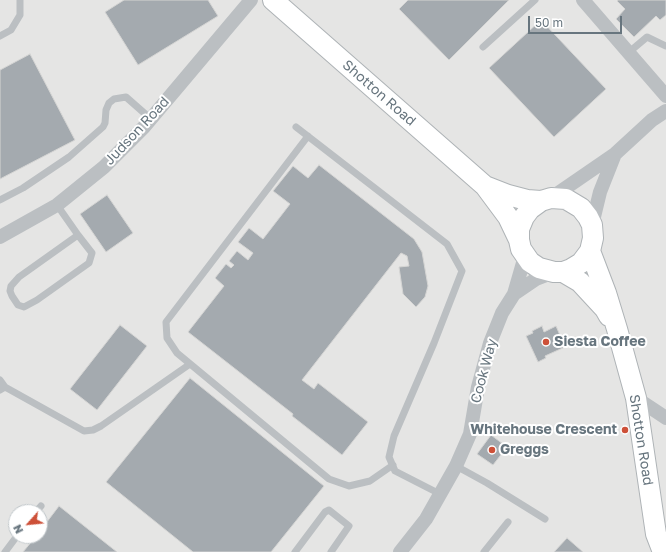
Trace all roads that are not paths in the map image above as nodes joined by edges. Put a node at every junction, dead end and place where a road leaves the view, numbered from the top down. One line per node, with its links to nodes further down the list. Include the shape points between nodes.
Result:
1 (20, 0): 6 (lane, via 20,15 11,30)
2 (251, 0): 12 (street, Judson Road)
3 (273, 0): 16 (street, Shotton Road)
4 (535, 0): 8 (lane)
5 (583, 0): 9 (street)
6 (0, 36)
7 (666, 46): 9 (lane, via 647,37)
8 (483, 47)
9 (628, 53): 10 (street)
10 (666, 96)
11 (666, 111): 15 (street, via 652,120)
12 (151, 119): 17 (lane, via 126,98 114,98 106,110 103,127 69,158); 19 (street, Judson Road, via 104,167)
13 (296, 127): 14 (lane)
14 (308, 136): 28 (lane, via 166,322 167,338 176,353); 33 (lane, via 447,244 462,272 394,436 389,456)
15 (615, 154): 18 (street); 20 (street, via 600,192)
16 (485, 186): 18 (street, Shotton Road, via 528,200); 23 (street, Shotton Road, via 508,217)
17 (0, 200)
18 (546, 200): 20 (street, via 566,199 581,208); 23 (street, via 530,209 524,217 519,229)
19 (57, 205): 21 (lane); 22 (street, Judson Road)
20 (592, 225): 24 (street, via 593,238)
21 (78, 234): 21 (lane, via 92,253 89,263 32,303 24,307 18,305 10,291 11,286 19,277)
22 (0, 237)
23 (522, 248): 25 (street, via 530,262 539,268); 26 (street)
24 (590, 250): 25 (street, via 581,263); 27 (street, Shotton Road)
25 (558, 272): 26 (street, via 536,279); 27 (street, Shotton Road, via 580,282 605,309)
26 (514, 294): 34 (street, Cook Way, via 502,313 490,343 478,387 470,434)
27 (617, 329): 31 (street, Shotton Road)
28 (190, 364): 30 (lane, via 93,430 84,431); 33 (lane, via 329,478 348,486 370,481)
29 (0, 380): 30 (lane)
30 (3, 388)
31 (636, 398): 32 (street); 42 (street, Shotton Road, via 656,534)
32 (666, 418)
33 (393, 465): 35 (lane, via 395,471)
34 (456, 466): 35 (street, Cook Way); 36 (lane)
35 (440, 494): 40 (street, Cook Way, via 426,519)
36 (545, 519)
37 (508, 522): 41 (lane)
38 (295, 552): 39 (lane, via 329,510 349,526)
39 (331, 552)
40 (400, 552)
41 (484, 552)
42 (663, 552)

